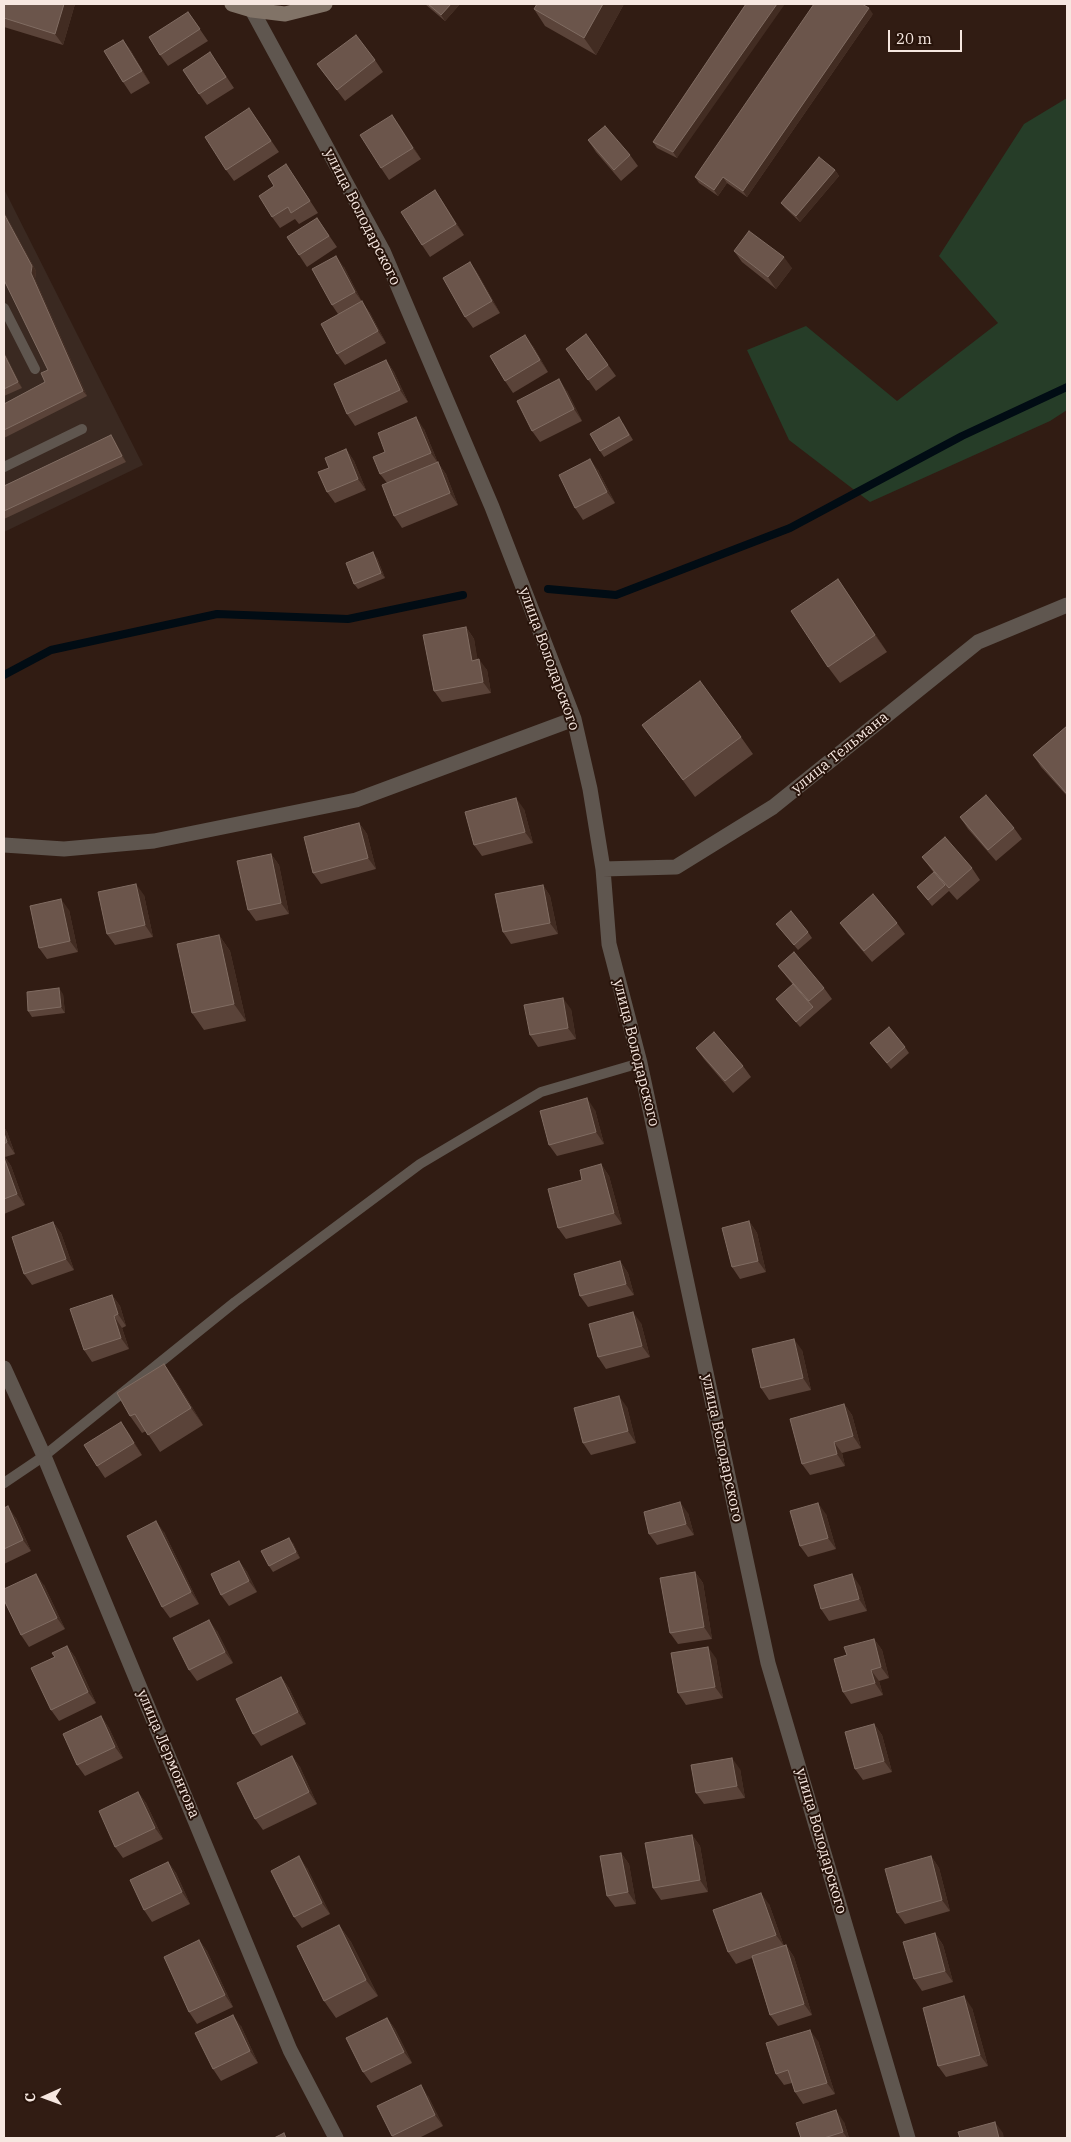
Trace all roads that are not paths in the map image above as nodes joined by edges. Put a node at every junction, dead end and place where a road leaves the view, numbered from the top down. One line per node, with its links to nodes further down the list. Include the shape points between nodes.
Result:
1 (232, 4): 3 (street)
2 (325, 4): 3 (street, via 284,14)
3 (252, 10): 9 (street, улица Володарского, via 383,251 492,508)
4 (4, 308): 5 (lane)
5 (35, 369)
6 (82, 430): 7 (lane)
7 (4, 467)
8 (1067, 605): 11 (street, улица Тельмана, via 978,642 774,807 676,867)
9 (574, 719): 10 (street, via 356,800 154,841 64,849); 11 (street, улица Володарского)
10 (4, 845)
11 (603, 869): 12 (street, улица Володарского, via 609,944)
12 (640, 1063): 14 (lane, via 541,1092 420,1164 235,1302); 17 (street, улица Володарского, via 768,1663)
13 (4, 1368): 14 (street, улица Лермонтова)
14 (44, 1456): 15 (lane); 16 (street, улица Лермонтова, via 290,2050)
15 (4, 1483)
16 (336, 2138)
17 (908, 2138)

